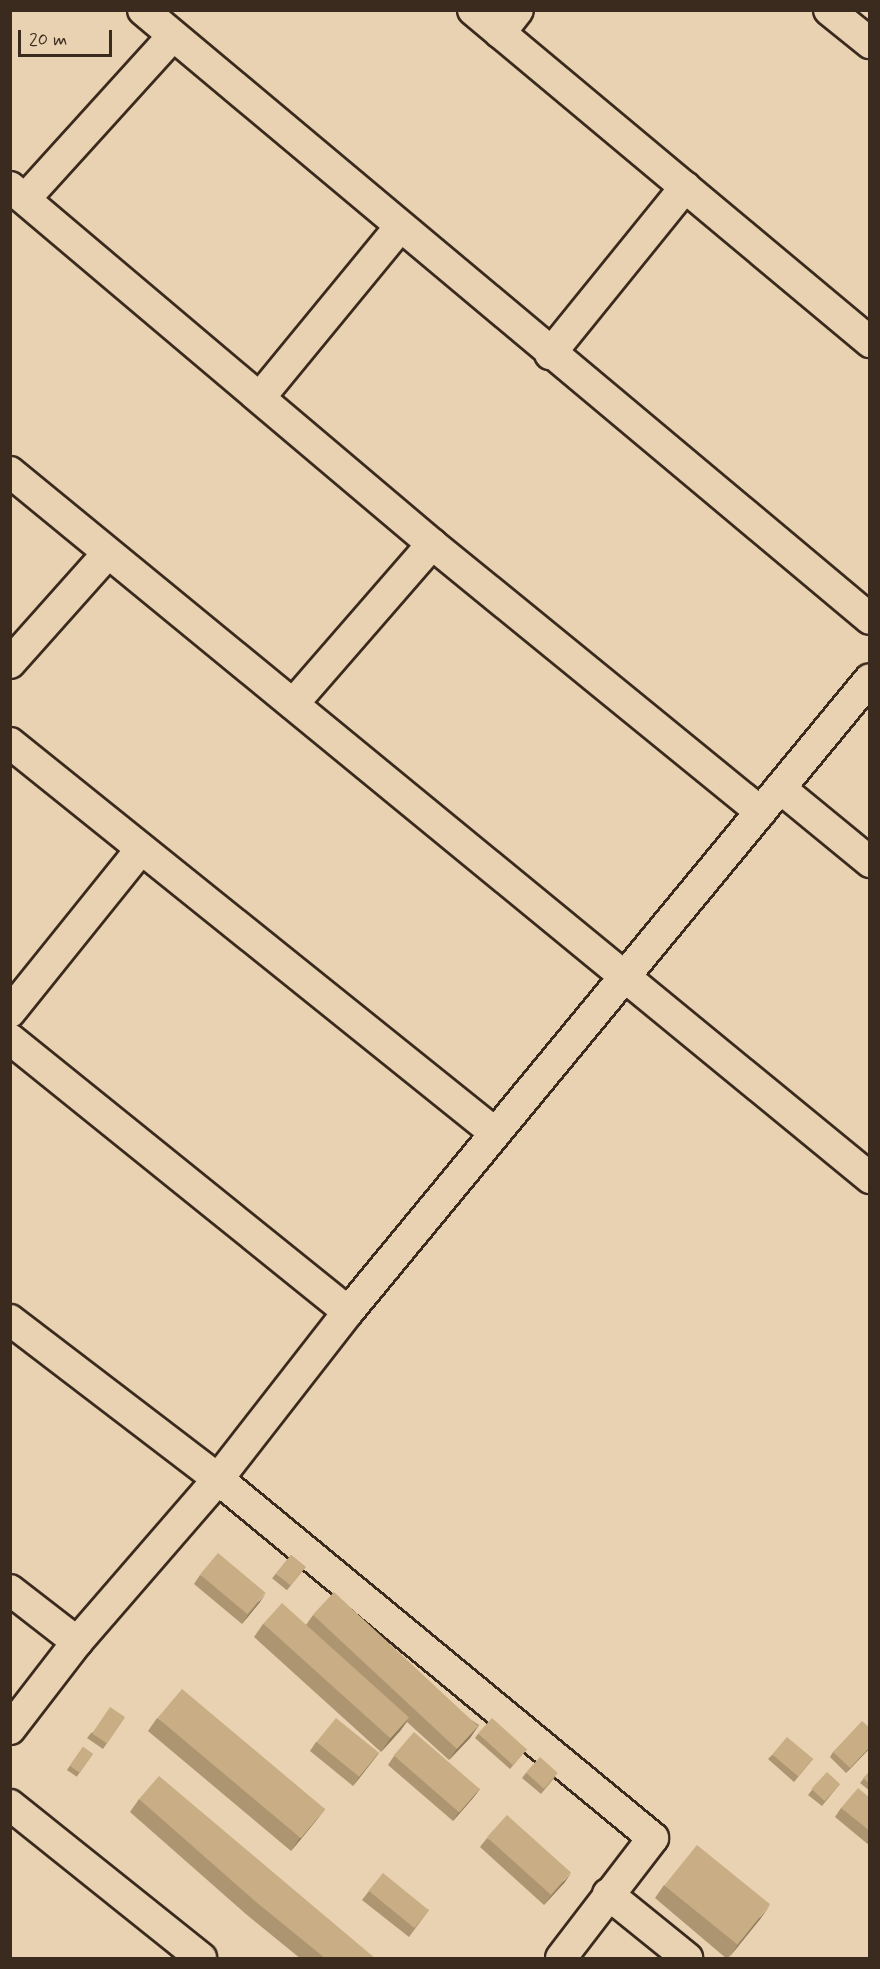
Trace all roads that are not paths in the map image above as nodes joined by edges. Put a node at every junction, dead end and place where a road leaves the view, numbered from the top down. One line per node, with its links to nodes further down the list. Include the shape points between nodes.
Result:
1 (143, 10): 5 (street)
2 (473, 10): 4 (street)
3 (829, 10): 6 (street)
4 (509, 22): 7 (street)
5 (173, 36): 8 (street); 9 (street)
6 (867, 37)
7 (685, 188): 10 (street); 11 (street)
8 (18, 193): 12 (street)
9 (399, 228): 11 (street); 12 (street)
10 (870, 342)
11 (550, 354): 16 (street)
12 (261, 396): 14 (street)
13 (10, 472): 15 (street)
14 (432, 544): 19 (street); 22 (street)
15 (107, 554): 17 (street); 19 (street)
16 (870, 619)
17 (10, 663)
18 (870, 679): 21 (street)
19 (293, 704): 25 (street)
20 (10, 743): 23 (street)
21 (780, 788): 22 (street); 24 (street)
22 (761, 812): 25 (street)
23 (141, 849): 26 (street); 28 (street)
24 (870, 862)
25 (626, 977): 28 (street); 29 (street)
26 (10, 1012)
27 (10, 1039): 30 (street)
28 (495, 1133): 30 (street)
29 (870, 1178)
30 (348, 1312): 32 (street)
31 (10, 1320): 32 (street)
32 (218, 1479): 34 (street); 37 (street, via 652,1838)
33 (10, 1590): 34 (street)
34 (77, 1642): 35 (street)
35 (10, 1729)
36 (10, 1805): 38 (street)
37 (608, 1894): 39 (street); 40 (street)
38 (201, 1959)
39 (561, 1959)
40 (687, 1959)

